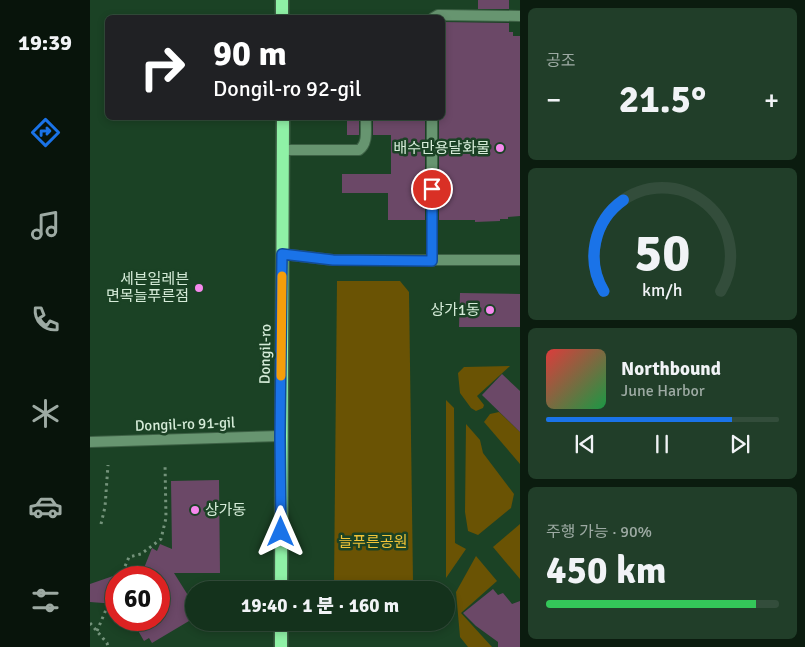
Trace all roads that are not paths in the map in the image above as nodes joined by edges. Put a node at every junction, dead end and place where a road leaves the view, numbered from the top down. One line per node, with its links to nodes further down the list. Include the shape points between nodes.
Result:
1 (282, 0): 2 (main road)
2 (282, 15)
3 (445, 15): 4 (street)
4 (520, 16)
5 (282, 120): 8 (main road, Dongil-ro)
6 (366, 120): 8 (street, via 365,142 359,150)
7 (432, 120): 11 (street)
8 (283, 150): 9 (main road, Dongil-ro)
9 (282, 254): 11 (street, via 333,260); 12 (main road, Dongil-ro)
10 (520, 260): 11 (street)
11 (432, 261)
12 (280, 436): 13 (street, Dongil-ro 91-gil); 14 (main road, Dongil-ro)
13 (90, 442)
14 (281, 581)
15 (281, 631): 16 (main road)
16 (281, 647)

